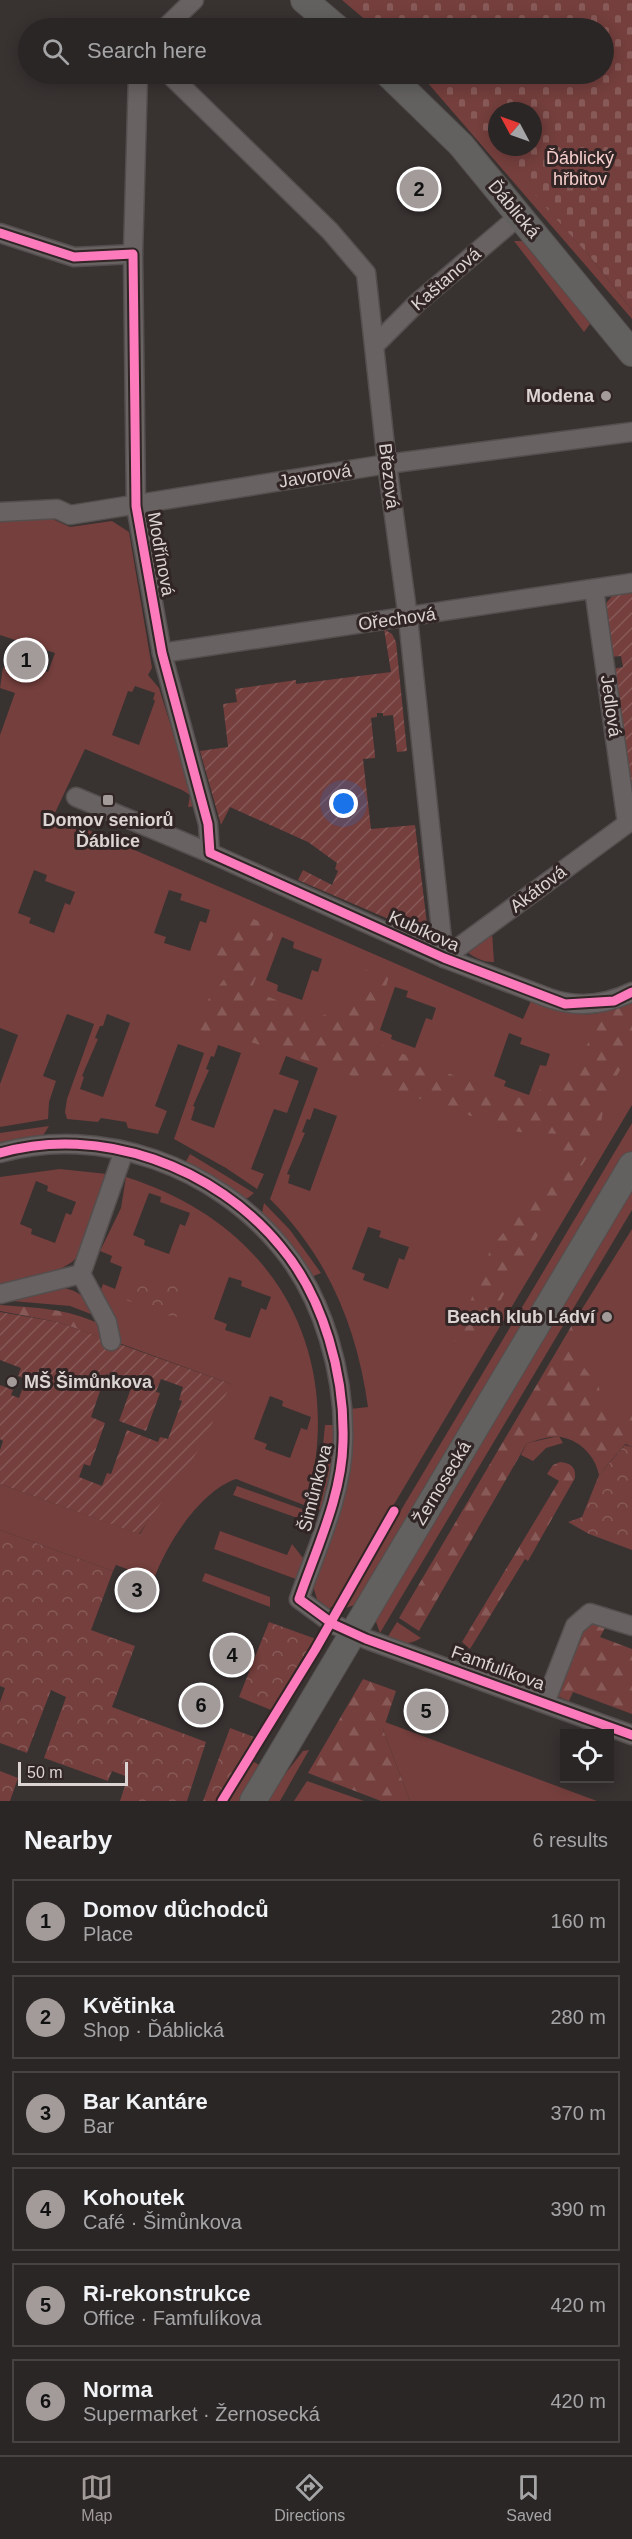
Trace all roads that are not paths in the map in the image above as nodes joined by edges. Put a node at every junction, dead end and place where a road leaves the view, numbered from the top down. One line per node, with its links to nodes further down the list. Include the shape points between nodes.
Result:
1 (194, 0): 3 (street)
2 (304, 0): 4 (street)
3 (175, 18)
4 (325, 18)
5 (138, 84): 10 (street, Modřínová)
6 (179, 84): 11 (street, Březová, via 330,231 366,273)
7 (398, 84): 8 (street, Ďáblická, via 461,145)
8 (519, 216): 11 (street, Kaštanová, via 417,303); 12 (street, Ďáblická)
9 (0, 233): 10 (street, via 74,257)
10 (133, 254): 15 (street, Modřínová)
11 (375, 345): 14 (street, Březová)
12 (632, 352)
13 (632, 432): 14 (street, Javorová)
14 (387, 464): 15 (street, Javorová); 19 (street, Březová)
15 (136, 506): 16 (street, Javorová, via 70,515 57,509); 20 (street, Modřínová)
16 (0, 512)
17 (632, 583): 18 (street, Ořechová)
18 (594, 589): 19 (street, Ořechová); 22 (street, Jedlová)
19 (408, 618): 20 (street, Ořechová); 24 (street, Březová)
20 (162, 653): 23 (street, Modřínová, via 208,824)
21 (76, 797): 23 (street, Kubíkova)
22 (630, 822): 24 (street, Akátová)
23 (210, 853): 24 (street, Kubíkova)
24 (444, 958): 25 (street, Kubíkova, via 565,1004 614,1001)
25 (632, 992)
26 (124, 1151): 27 (street, Šimůnkova, via 58,1143); 29 (street); 33 (street, Šimůnkova, via 154,1159 213,1187 281,1246 314,1298 333,1353 343,1443 328,1516 299,1599 329,1622)
27 (0, 1152)
28 (632, 1165): 33 (street, Žernosecká)
29 (81, 1274): 30 (street); 31 (street, via 107,1322)
30 (0, 1294)
31 (111, 1341)
32 (632, 1626): 34 (street, Famfulíkova, via 590,1613 575,1626)
33 (353, 1633): 34 (street, Famfulíkova); 36 (street, Žernosecká)
34 (545, 1703): 35 (street, Famfulíkova)
35 (632, 1735)
36 (253, 1801)

